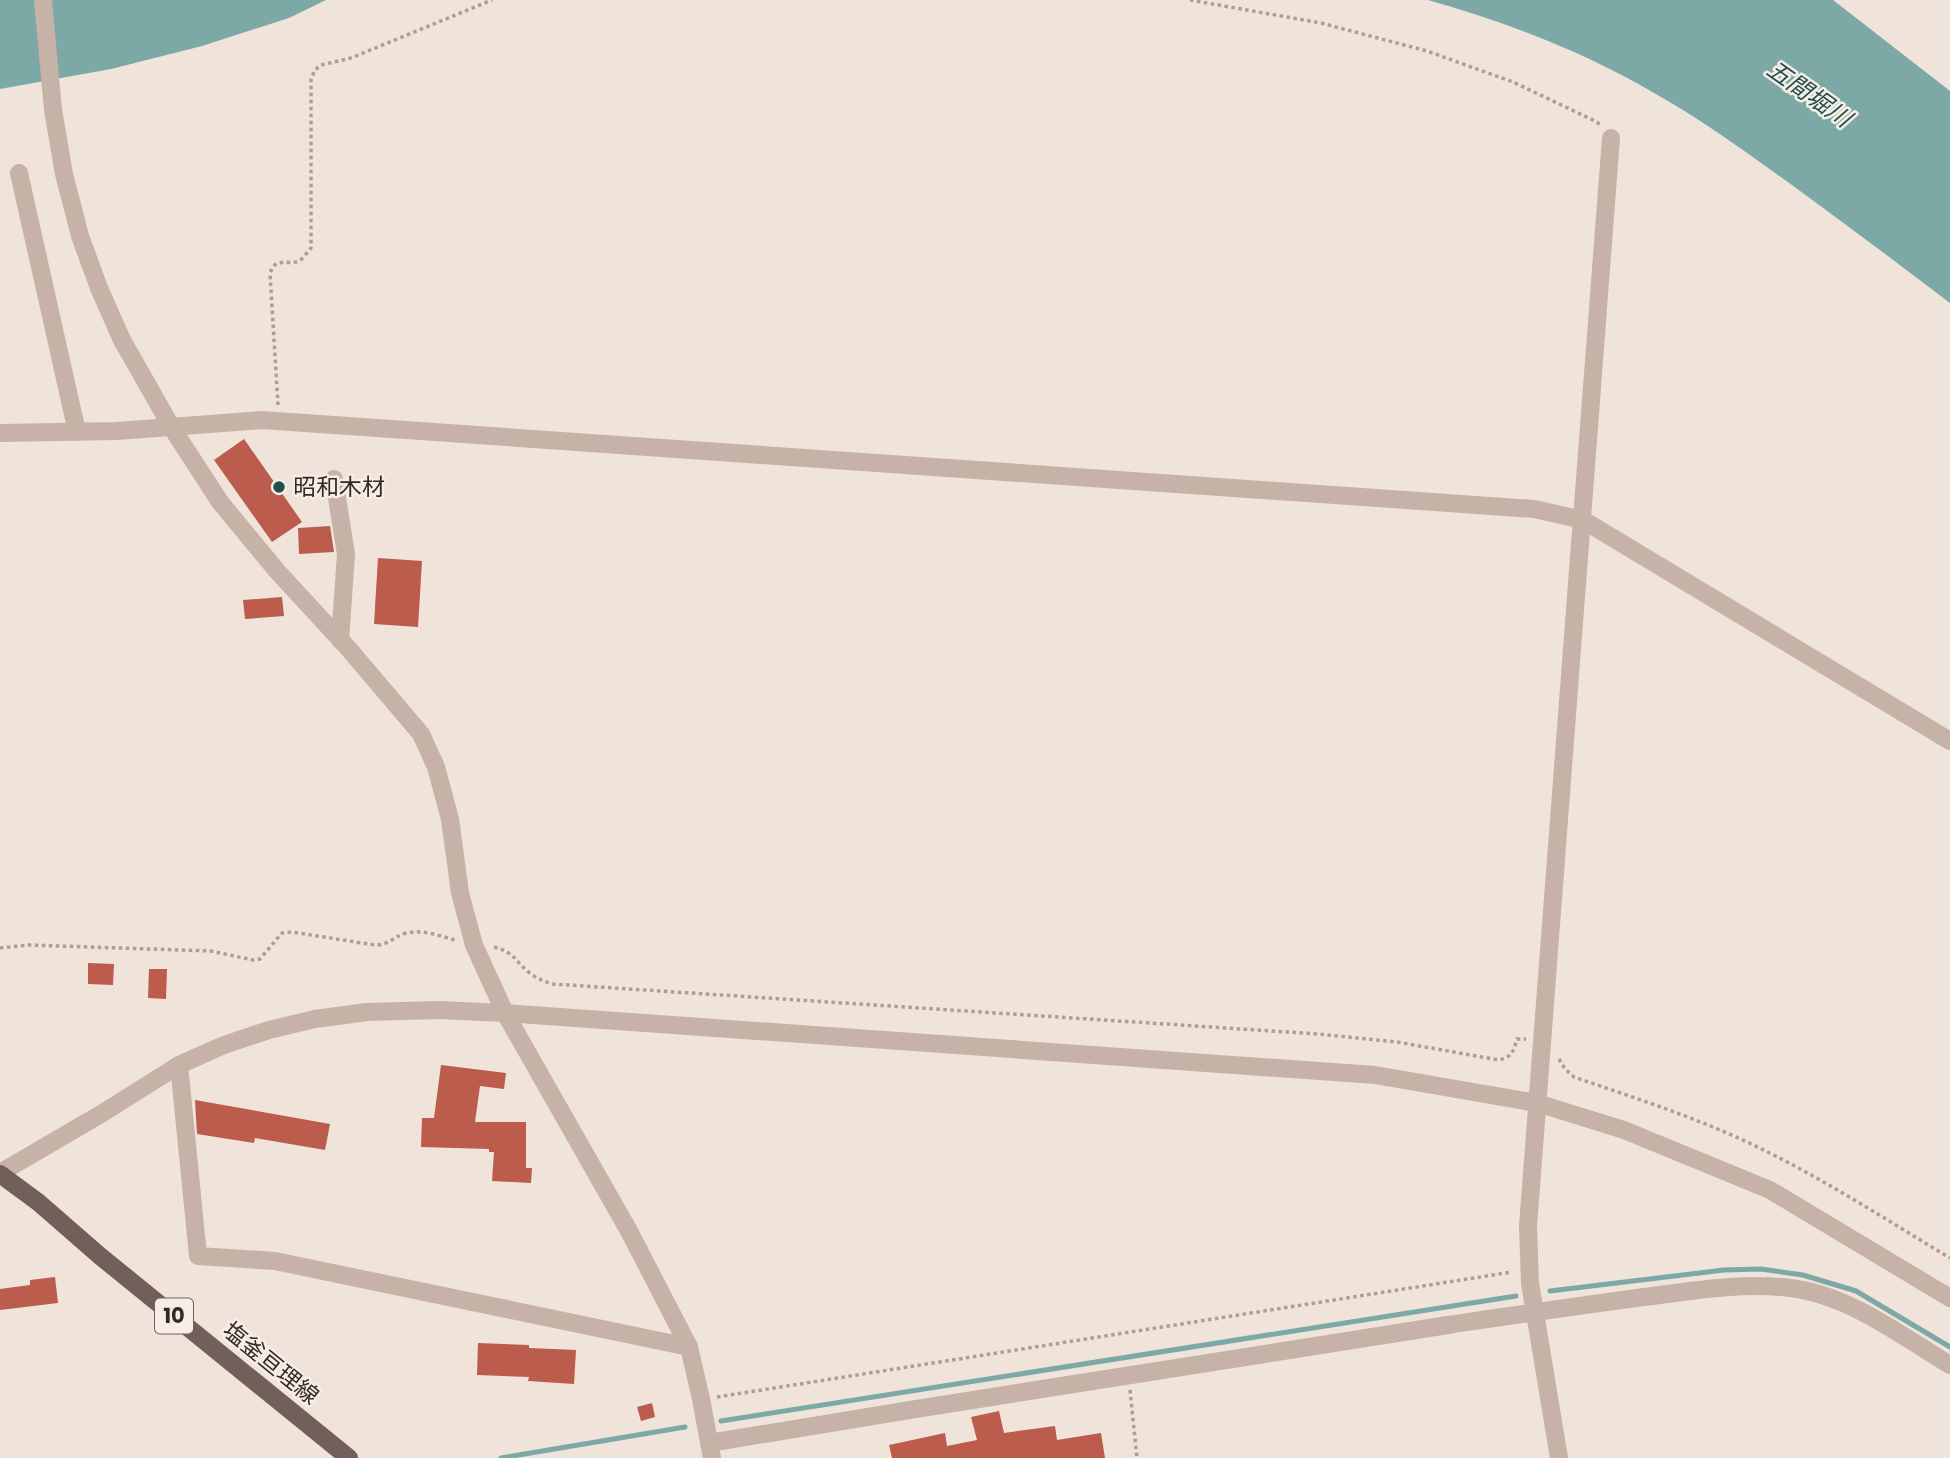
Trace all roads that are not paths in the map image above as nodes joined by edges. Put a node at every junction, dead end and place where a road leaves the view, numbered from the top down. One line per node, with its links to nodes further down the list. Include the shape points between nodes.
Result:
1 (43, 0): 4 (street, via 52,110 80,236 122,340)
2 (1611, 138): 8 (street)
3 (19, 173): 5 (street)
4 (172, 428): 5 (street); 8 (street, via 279,421 1534,509); 9 (street, via 220,502)
5 (77, 432): 6 (street)
6 (0, 433)
7 (334, 479): 9 (street, via 346,554)
8 (1583, 520): 10 (street); 13 (street)
9 (340, 640): 11 (street, via 421,734 436,767 474,945)
10 (1950, 741)
11 (505, 1013): 12 (street, via 367,1012 315,1019 224,1045); 13 (street, via 1375,1076); 17 (street)
12 (179, 1065): 14 (street); 17 (street, via 198,1256 275,1261)
13 (1537, 1104): 15 (street, via 1624,1130 1770,1190); 16 (street, via 1528,1227)
14 (0, 1173): 20 (main road, 塩釜亘理線 / 10)
15 (1950, 1298)
16 (1535, 1312): 18 (street, via 1745,1285 1793,1288 1840,1301); 19 (street, via 1129,1374); 21 (street)
17 (689, 1347): 19 (street)
18 (1950, 1365)
19 (710, 1451)
20 (349, 1458)
21 (1559, 1458)

